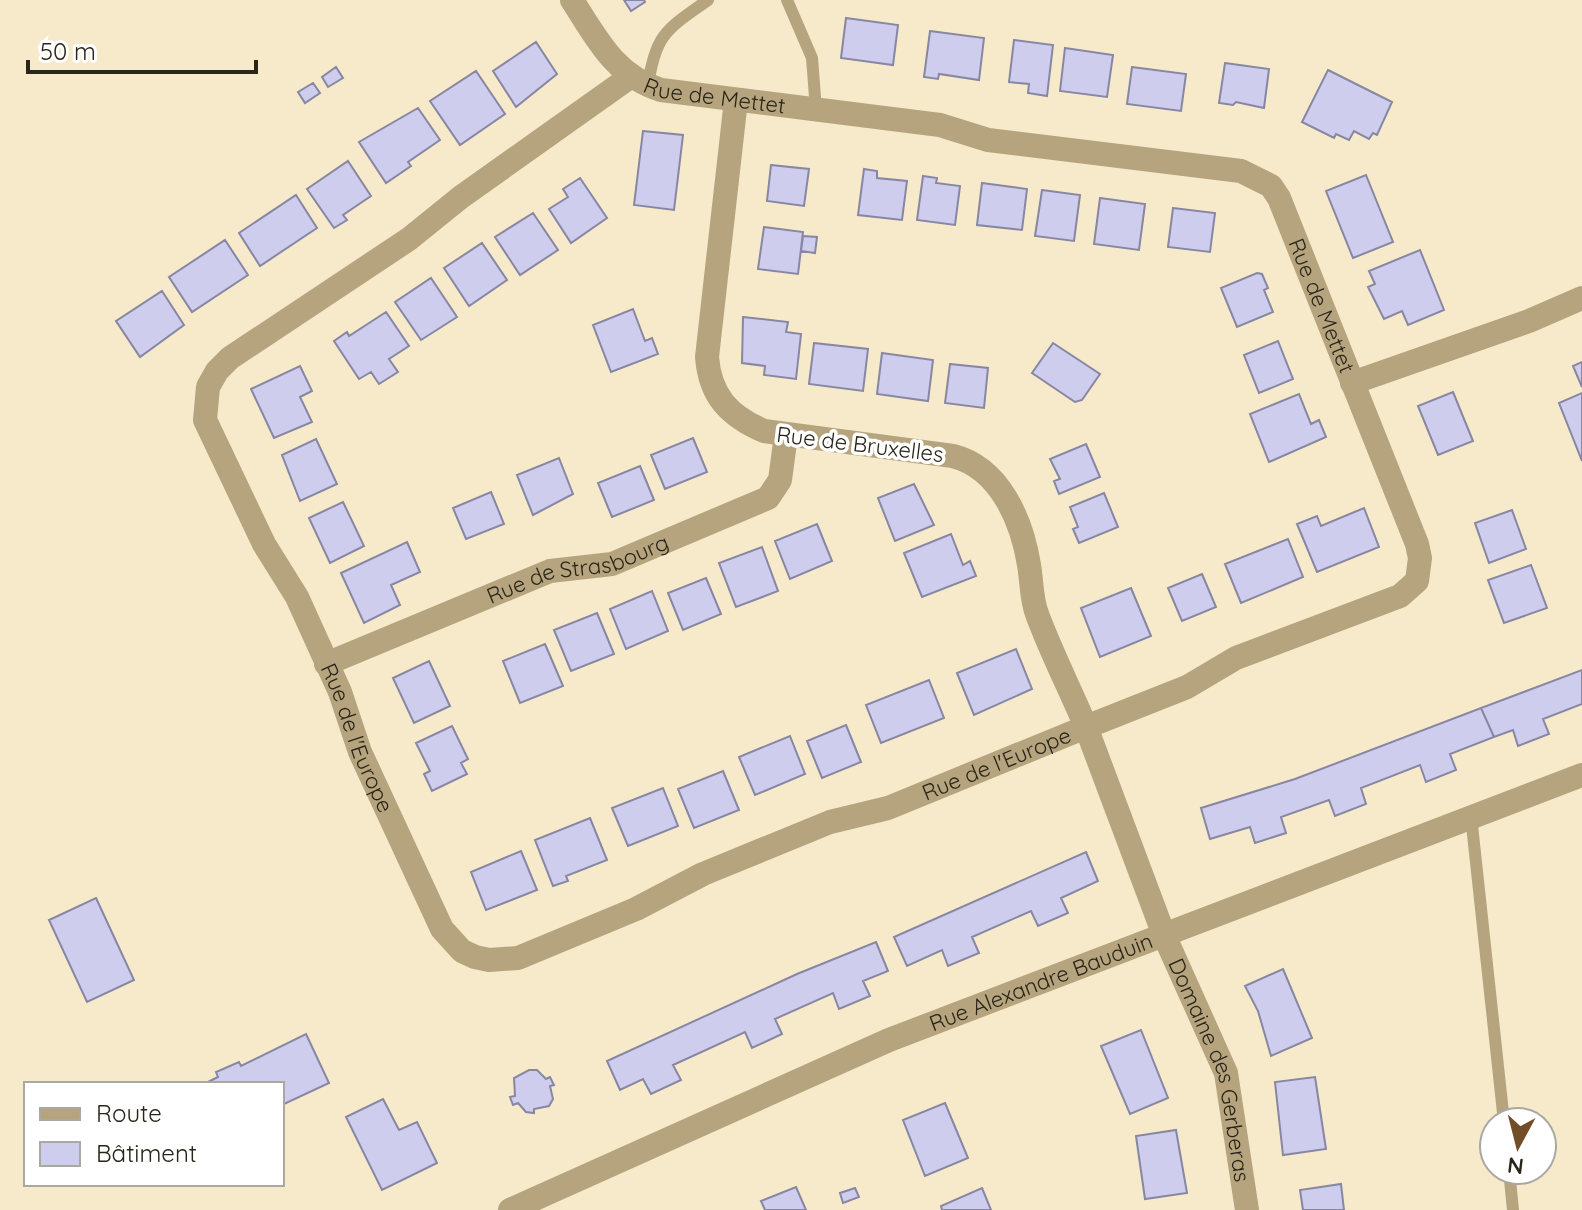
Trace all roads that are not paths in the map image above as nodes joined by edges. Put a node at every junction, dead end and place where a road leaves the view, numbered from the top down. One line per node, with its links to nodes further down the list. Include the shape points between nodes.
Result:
1 (572, 0): 4 (street, Rue de Mettet, via 607,54)
2 (708, 0): 4 (lane, via 666,29)
3 (787, 0): 6 (lane, via 812,58)
4 (639, 82): 5 (street, Rue de Mettet); 10 (street, Rue de l'Europe, via 454,202 409,239 230,358 213,378 204,404 207,426 264,544 297,597)
5 (736, 100): 6 (street, Rue de Mettet); 9 (street, Rue de Bruxelles, via 708,370 727,409 764,431)
6 (816, 110): 8 (street, Rue de Mettet, via 1258,177 1283,206)
7 (1582, 298): 8 (street)
8 (1352, 383): 11 (street, Rue de Mettet, via 1417,544 1420,572 1410,590 1236,658 1200,681)
9 (786, 435): 10 (street, Rue de Strasbourg, via 780,480 768,498 612,564 550,571); 11 (street, Rue de Bruxelles, via 953,456 991,475 1025,550 1037,613)
10 (326, 664): 11 (street, Rue de l'Europe, via 360,752 442,929 462,951 489,960 518,958 830,822 888,808)
11 (1086, 727): 14 (street)
12 (1582, 775): 13 (street, Rue Alexandre Bauduin)
13 (1471, 816): 14 (street, Rue Alexandre Bauduin); 15 (lane)
14 (1164, 935): 17 (street, Rue Alexandre Bauduin, via 876,1045); 18 (street, Domaine des Gerberas, via 1228,1080)
15 (1502, 1106)
16 (1511, 1186): 19 (lane)
17 (510, 1210)
18 (1247, 1210)
19 (1513, 1210)

